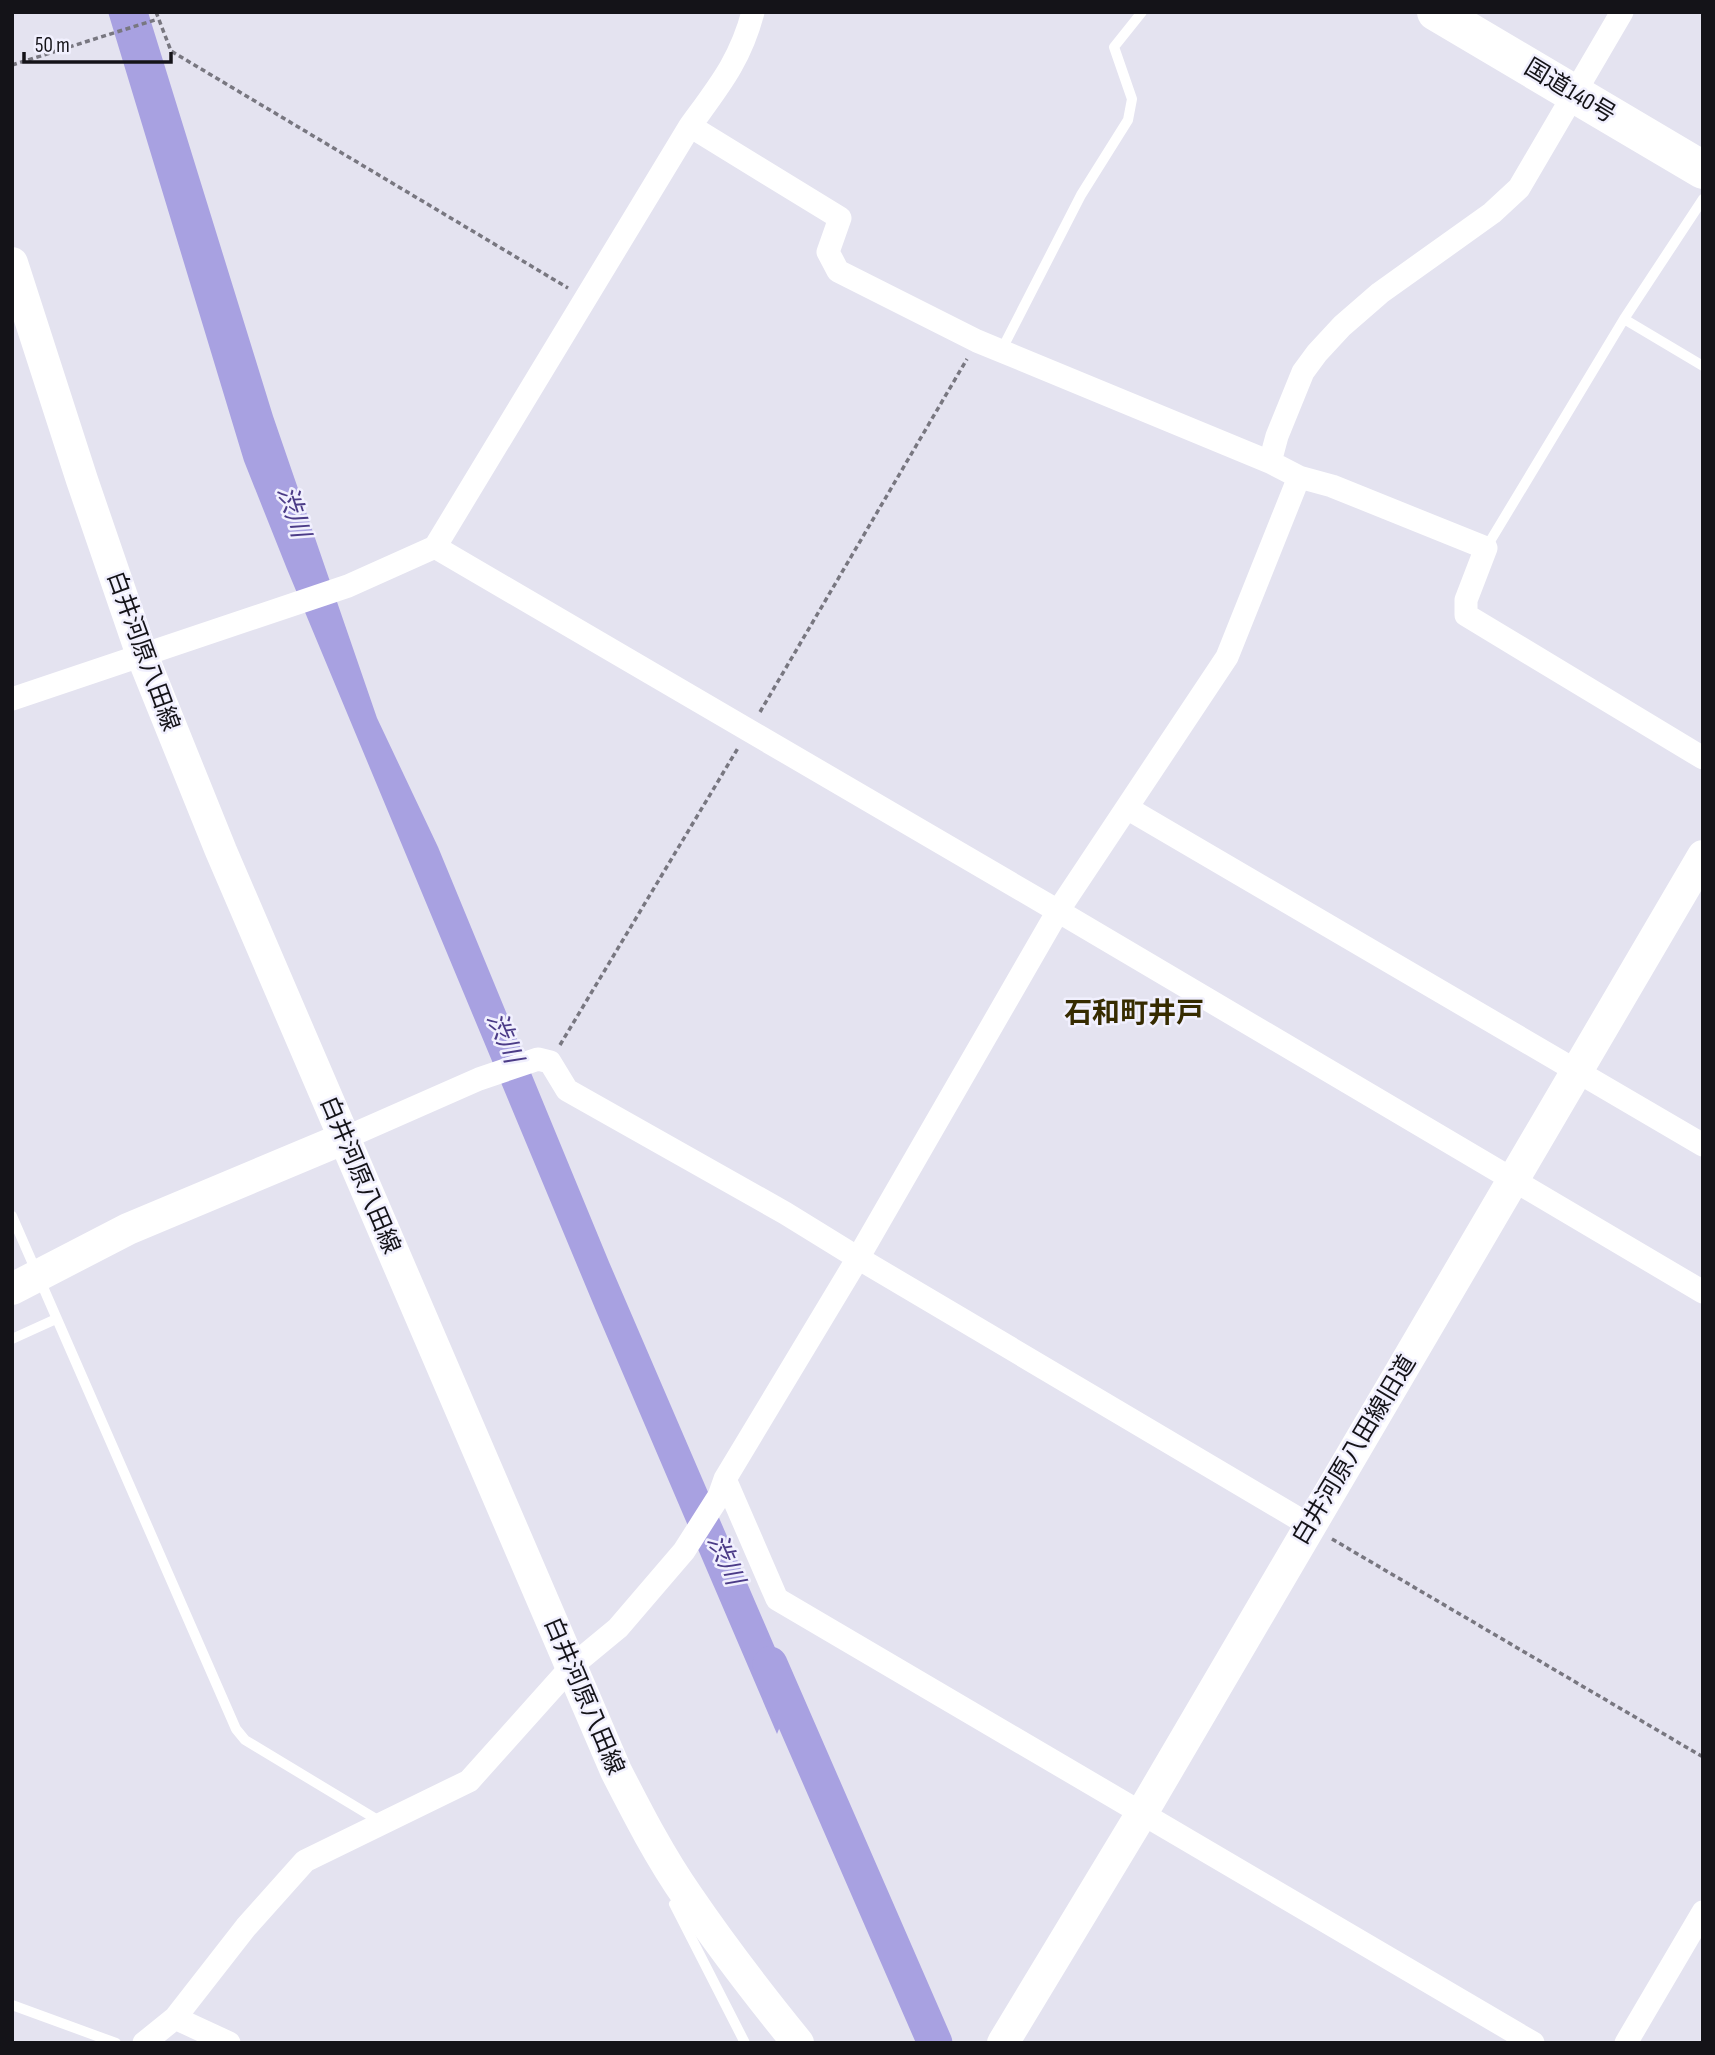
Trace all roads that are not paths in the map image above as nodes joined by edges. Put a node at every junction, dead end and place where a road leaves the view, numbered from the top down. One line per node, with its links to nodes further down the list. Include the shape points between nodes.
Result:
1 (753, 12): 6 (street, via 734,66)
2 (1142, 12): 11 (lane, via 1114,47 1132,99 1129,120 1081,195)
3 (1436, 12): 5 (highway, 国道140号)
4 (1622, 12): 5 (street)
5 (1575, 94): 7 (highway, 国道140号); 13 (street, via 1528,175 1506,202 1380,293 1317,353 1303,372)
6 (690, 126): 11 (street, via 840,218 828,252 838,271); 15 (street)
7 (1703, 170)
8 (1703, 199): 10 (lane)
9 (12, 263): 17 (main road, 白井河原八田線)
10 (1624, 319): 12 (lane); 16 (lane)
11 (1001, 351): 13 (street)
12 (1703, 366)
13 (1270, 462): 14 (street)
14 (1299, 477): 16 (street); 20 (street, via 1227,657)
15 (435, 548): 17 (street, via 348,586); 22 (street)
16 (1486, 548): 19 (street, via 1466,600 1466,615)
17 (142, 655): 18 (street); 24 (main road, 白井河原八田線)
18 (12, 699)
19 (1703, 758)
20 (1127, 808): 22 (street); 23 (street)
21 (1703, 856): 23 (main road, 白井河原八田線旧道)
22 (1058, 911): 26 (street); 28 (street)
23 (1577, 1070): 25 (street); 26 (main road, 白井河原八田線旧道)
24 (345, 1138): 28 (street, via 479,1079 544,1060 567,1090); 29 (main road, via 128,1229); 35 (main road, 白井河原八田線)
25 (1703, 1145)
26 (1513, 1180): 30 (street); 34 (main road, 白井河原八田線旧道)
27 (12, 1216): 29 (lane)
28 (858, 1258): 33 (street); 34 (street)
29 (25, 1281): 31 (lane)
30 (1703, 1292)
31 (56, 1319): 32 (lane); 37 (lane, via 236,1729 245,1740)
32 (12, 1339)
33 (722, 1488): 35 (street, via 684,1550 618,1628); 36 (street, via 777,1600)
34 (1309, 1525): 36 (main road, 白井河原八田線旧道)
35 (572, 1666): 37 (street, via 469,1781); 38 (main road, 白井河原八田線, via 615,1771)
36 (1142, 1813): 47 (main road, 白井河原八田線旧道); 48 (street)
37 (383, 1823): 41 (street, via 305,1861)
38 (687, 1895): 45 (lane, via 674,1904); 46 (main road, 白井河原八田線)
39 (1703, 1912): 49 (street)
40 (12, 2006): 42 (lane)
41 (175, 2018): 43 (street); 44 (street)
42 (116, 2043)
43 (144, 2043)
44 (229, 2043)
45 (745, 2043)
46 (798, 2043)
47 (1003, 2043)
48 (1533, 2043)
49 (1626, 2043)

